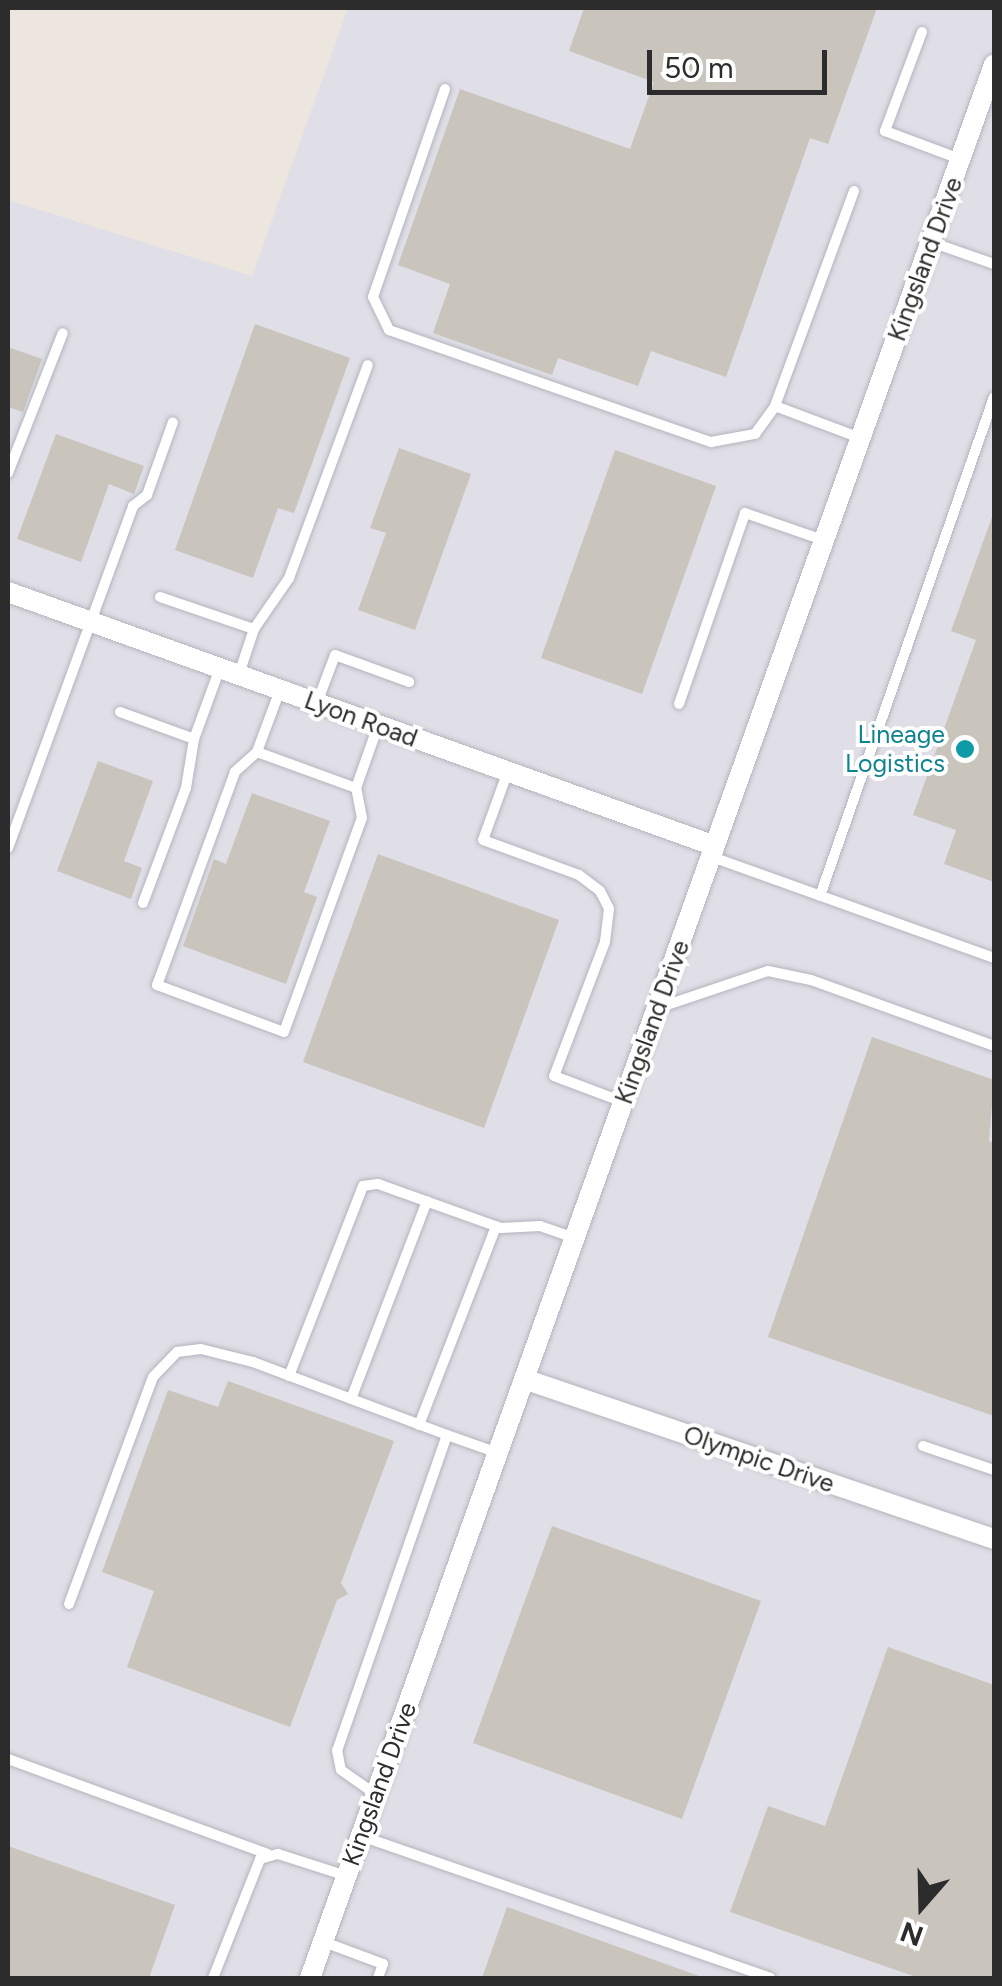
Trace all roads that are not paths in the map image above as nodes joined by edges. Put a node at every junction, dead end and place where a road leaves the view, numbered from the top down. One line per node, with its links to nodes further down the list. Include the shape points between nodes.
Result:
1 (922, 32): 4 (lane, via 885,132)
2 (994, 65): 4 (street, Kingsland Drive)
3 (446, 89): 11 (lane, via 373,297 389,330 711,442 755,434)
4 (961, 159): 6 (street, Kingsland Drive)
5 (854, 191): 11 (lane)
6 (931, 242): 7 (lane); 13 (street, Kingsland Drive)
7 (994, 264)
8 (63, 333): 14 (lane)
9 (368, 365): 19 (lane, via 289,578)
10 (994, 397): 33 (lane)
11 (775, 406): 13 (lane)
12 (173, 422): 18 (lane)
13 (861, 438): 15 (street, Kingsland Drive)
14 (8, 473)
15 (824, 541): 24 (lane, via 745,513); 32 (street, Kingsland Drive)
16 (8, 592): 18 (street, Lyon Road)
17 (160, 597): 19 (lane)
18 (91, 622): 20 (street, Lyon Road); 31 (lane)
19 (254, 629): 20 (lane)
20 (230, 672): 22 (street, Lyon Road); 27 (lane)
21 (408, 682): 23 (lane, via 334,655)
22 (280, 690): 23 (street, Lyon Road); 28 (lane)
23 (317, 703): 26 (street, Lyon Road)
24 (678, 704)
25 (120, 712): 27 (lane)
26 (379, 725): 29 (street, Lyon Road); 30 (lane)
27 (194, 739): 34 (lane, via 186,788)
28 (257, 752): 30 (lane); 30 (lane, via 235,772 156,985 284,1032 362,818)
29 (508, 771): 32 (street, Lyon Road); 38 (lane, via 483,840 580,875 600,891 608,910 604,942 554,1076)
30 (356, 788)
31 (8, 848)
32 (713, 851): 33 (lane); 36 (street, Kingsland Drive)
33 (820, 896): 35 (lane)
34 (143, 902)
35 (994, 958)
36 (656, 1008): 37 (lane, via 768,971 827,985); 38 (street, Kingsland Drive)
37 (994, 1046)
38 (623, 1102): 41 (street, Kingsland Drive)
39 (427, 1201): 40 (lane); 42 (lane, via 378,1184 357,1191); 44 (lane)
40 (496, 1226): 41 (lane, via 540,1226); 45 (lane)
41 (574, 1238): 43 (street, Kingsland Drive)
42 (289, 1376): 44 (lane); 51 (lane, via 202,1348 177,1352 153,1377)
43 (524, 1379): 48 (street, Kingsland Drive); 50 (street, Olympic Drive)
44 (352, 1399): 45 (lane)
45 (419, 1425): 46 (lane)
46 (447, 1435): 48 (lane); 53 (lane, via 337,1750 340,1770)
47 (924, 1446): 49 (lane)
48 (498, 1452): 53 (street, Kingsland Drive)
49 (994, 1470)
50 (994, 1539)
51 (69, 1604)
52 (8, 1759): 55 (lane)
53 (376, 1794): 54 (street, Kingsland Drive)
54 (361, 1836): 56 (street, Kingsland Drive); 61 (lane)
55 (267, 1854): 56 (lane); 58 (lane, via 253,1870)
56 (346, 1876): 57 (street, Kingsland Drive)
57 (323, 1942): 59 (street, Kingsland Drive); 60 (lane, via 384,1964)
58 (213, 1978)
59 (310, 1978)
60 (378, 1978)
61 (770, 1978)

